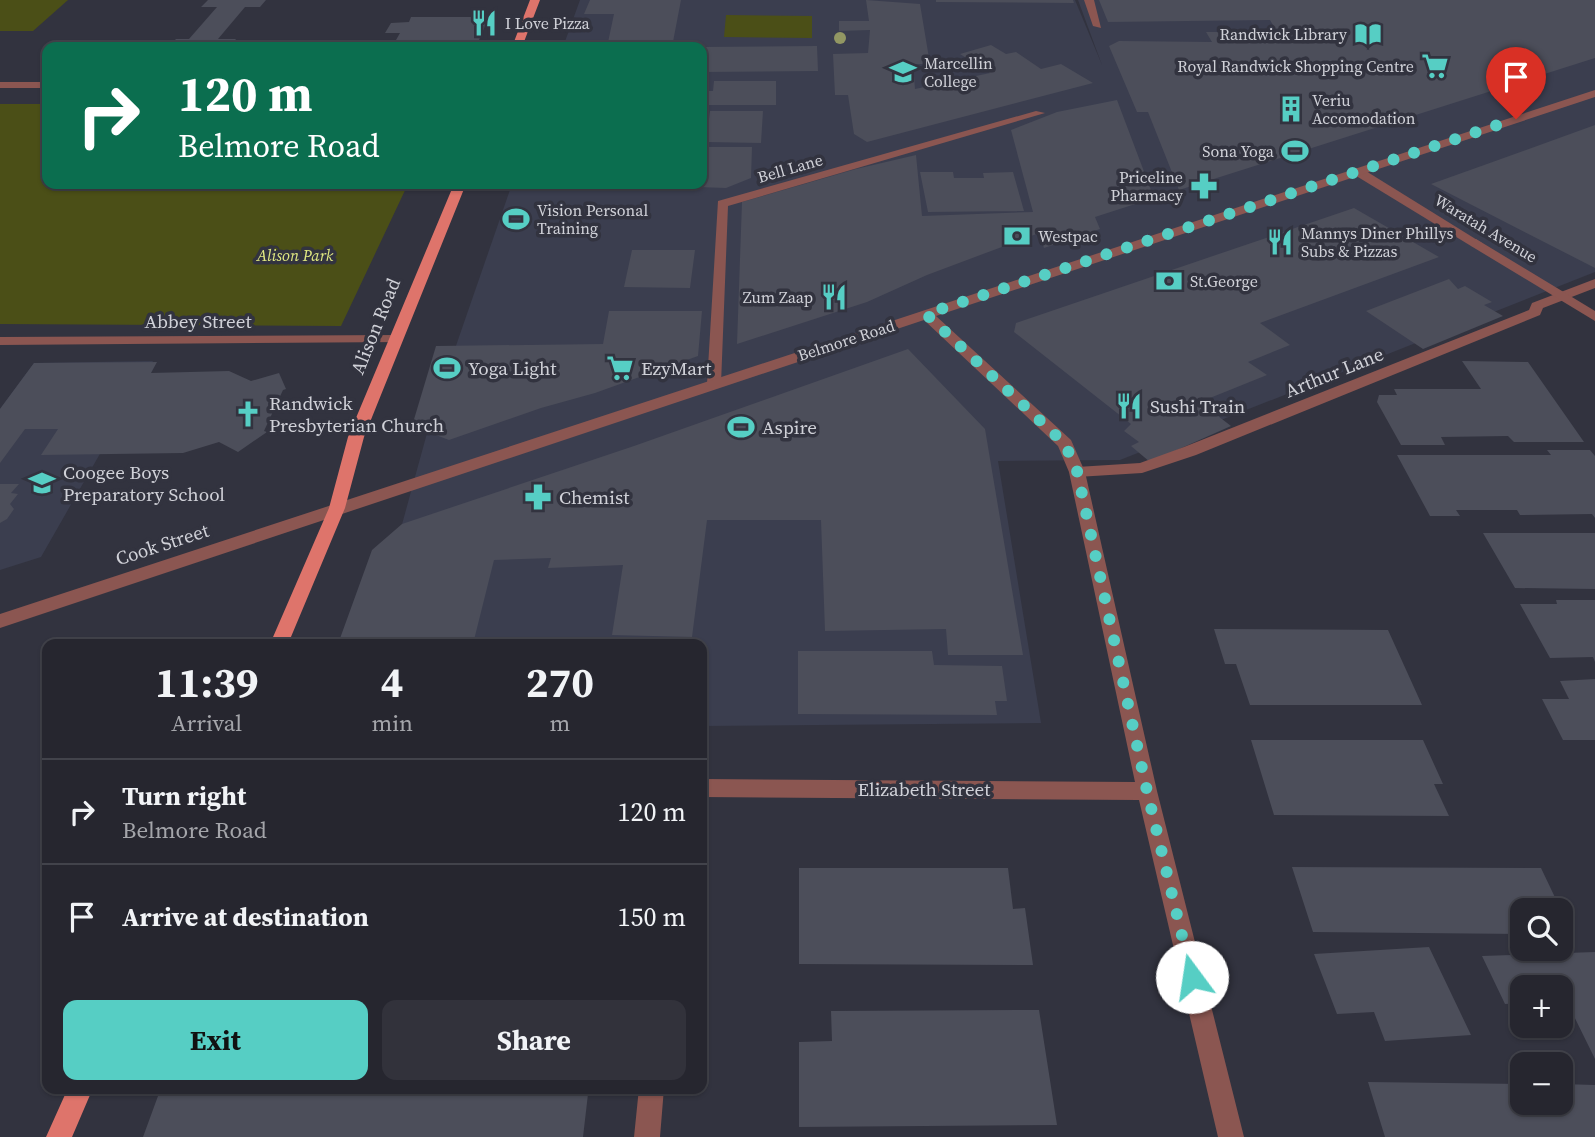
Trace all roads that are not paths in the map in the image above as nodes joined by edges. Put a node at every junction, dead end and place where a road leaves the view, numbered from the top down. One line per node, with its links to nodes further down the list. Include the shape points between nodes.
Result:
1 (535, 0): 4 (main road)
2 (1089, 0): 3 (street)
3 (1098, 26)
4 (519, 42)
5 (0, 85): 6 (street)
6 (42, 85)
7 (1595, 93): 9 (street, Belmore Road)
8 (1040, 113): 17 (street, Bell Lane, via 722,204)
9 (1357, 172): 12 (street, Waratah Avenue); 13 (street, Belmore Road)
10 (458, 189): 15 (main road, Alison Road)
11 (1595, 283): 12 (street, Arthur Lane)
12 (1563, 295): 14 (street, Waratah Avenue); 18 (street, Arthur Lane, via 1538,306 1535,312 1190,451 1142,468)
13 (926, 314): 17 (street, Belmore Road); 18 (street, via 1065,444)
14 (1595, 317)
15 (397, 339): 16 (street, Abbey Street); 19 (main road, Alison Road, via 356,437)
16 (0, 341)
17 (714, 384): 19 (street, Belmore Road)
18 (1077, 471): 23 (street)
19 (337, 508): 20 (street, Cook Street); 21 (main road, Alison Road)
20 (0, 621)
21 (281, 639)
22 (707, 788): 23 (street, Elizabeth Street)
23 (1147, 791): 28 (street)
24 (78, 1094): 26 (main road)
25 (651, 1094): 27 (street)
26 (60, 1137)
27 (647, 1137)
28 (1231, 1137)

